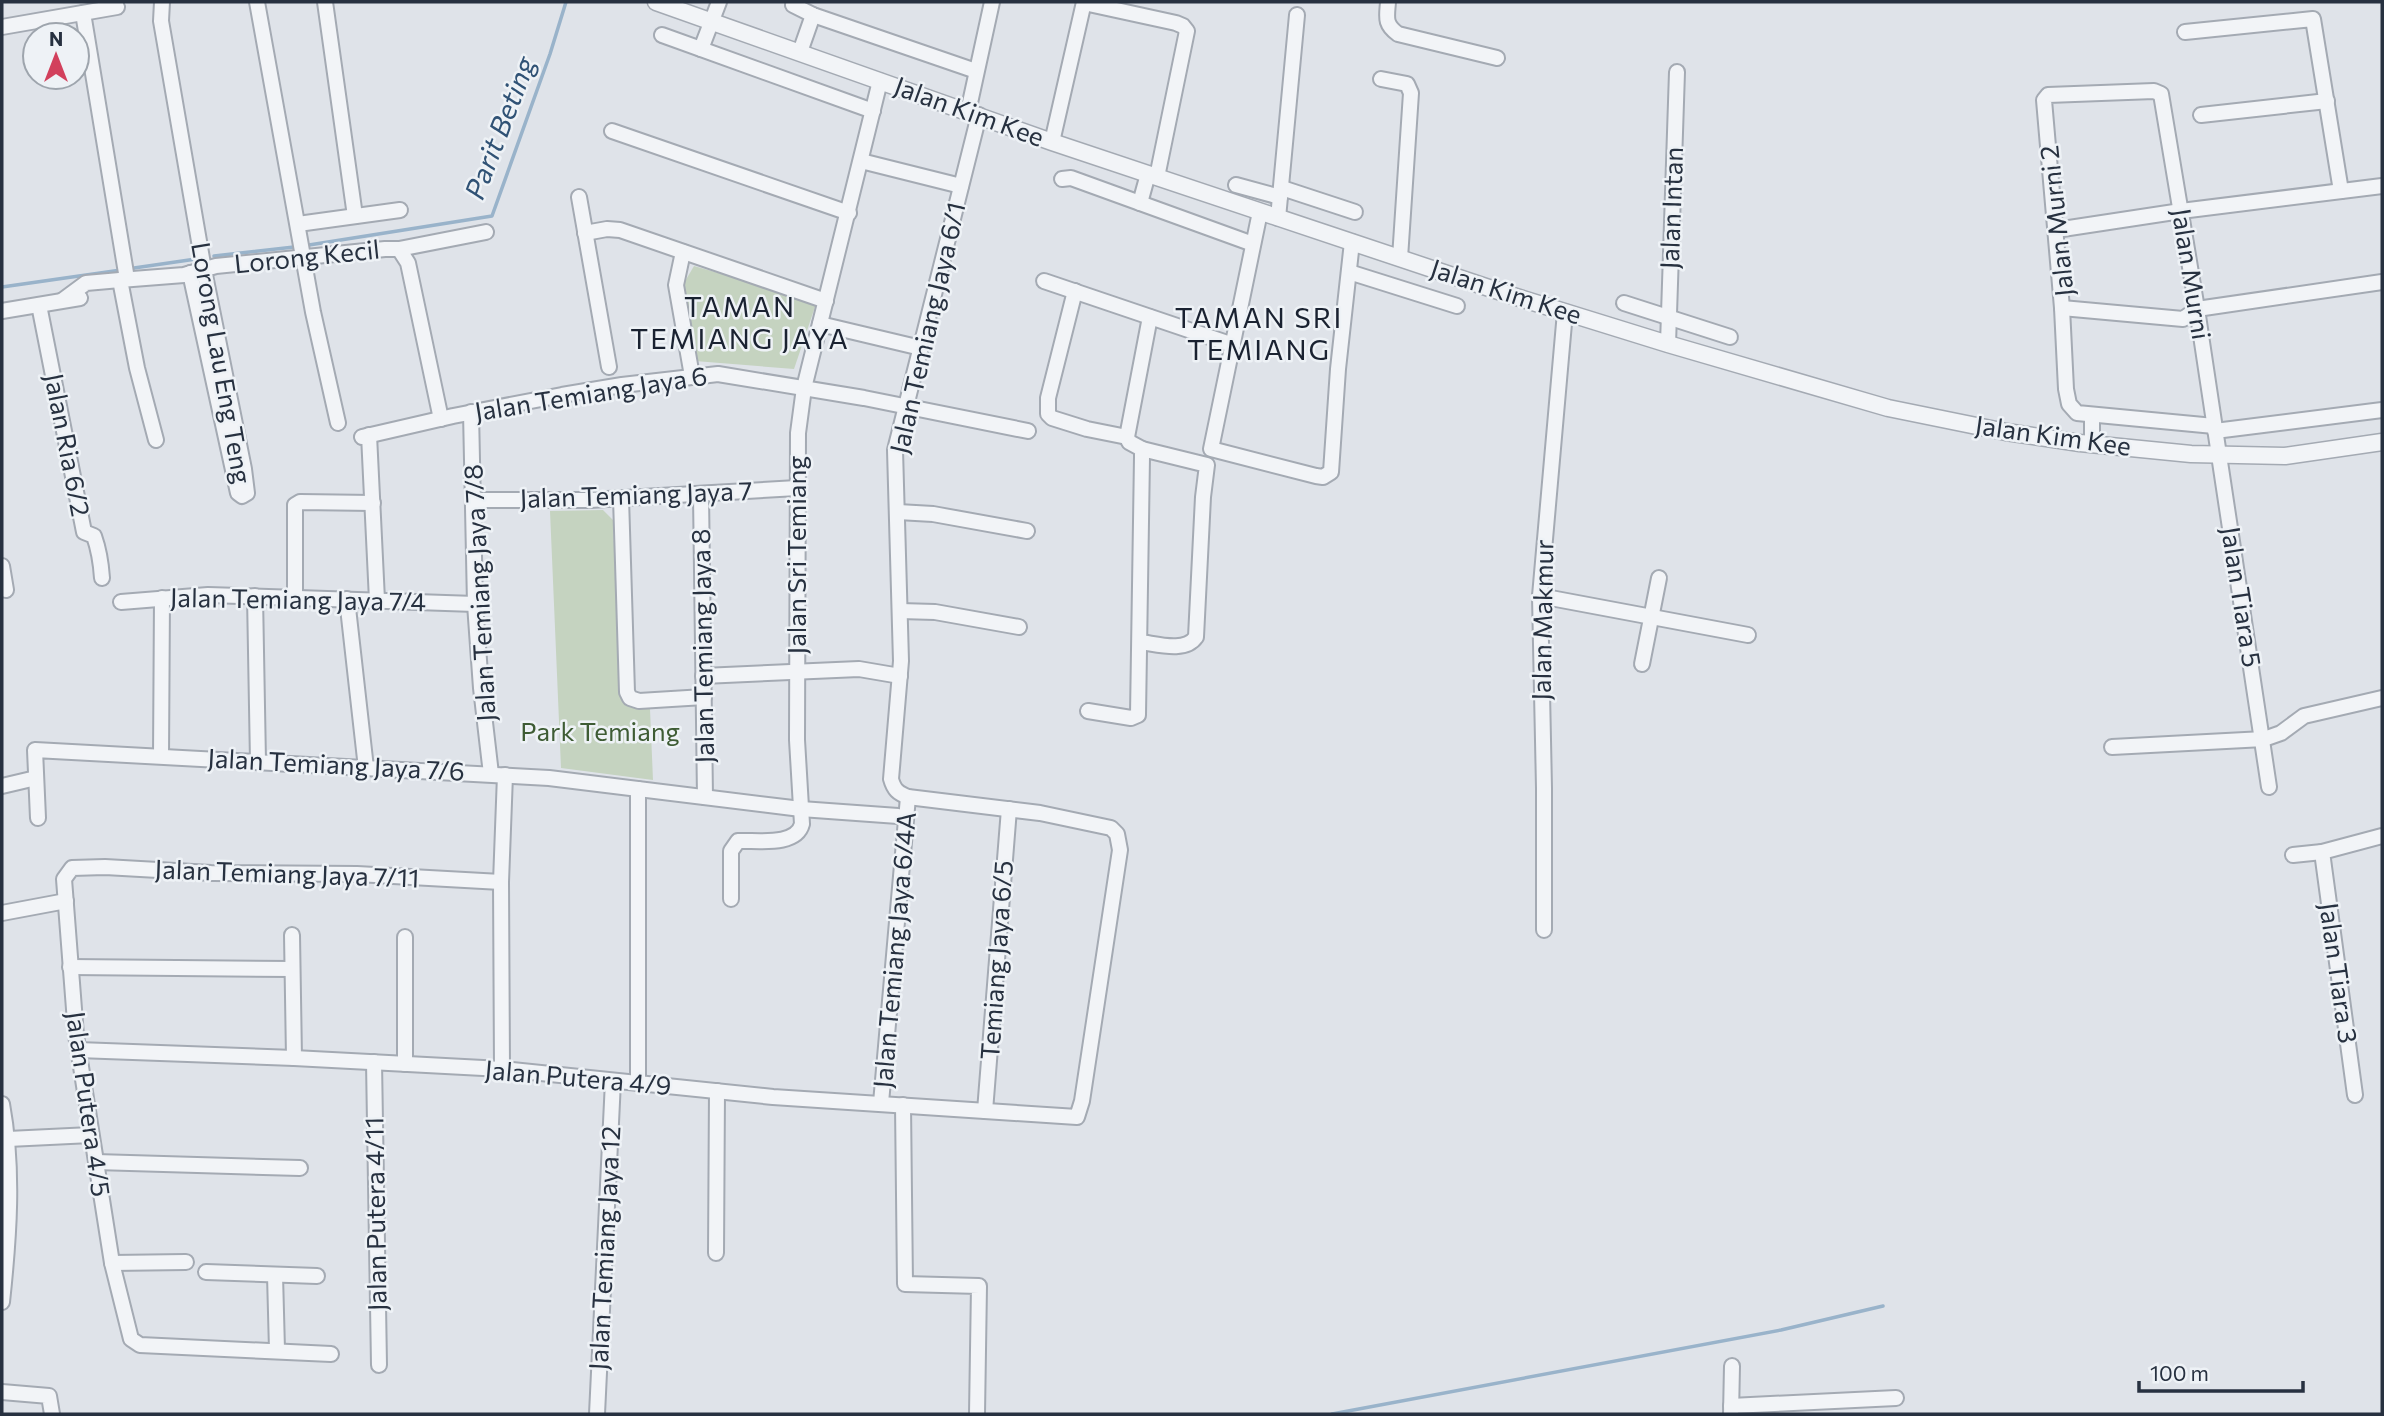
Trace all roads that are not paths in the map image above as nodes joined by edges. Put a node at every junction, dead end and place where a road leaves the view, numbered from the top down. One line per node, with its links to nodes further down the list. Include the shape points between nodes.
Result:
1 (162, 2): 58 (street, Lorong Lau Eng Teng, via 161,21)
2 (257, 2): 52 (street)
3 (326, 2): 47 (street)
4 (656, 2): 14 (street, Jalan Kim Kee)
5 (719, 2): 14 (street)
6 (992, 2): 21 (street, Jalan Temiang Jaya 6/1)
7 (1084, 2): 31 (street); 33 (street, via 1176,23 1187,32)
8 (1388, 2): 20 (street, via 1387,19 1398,34)
9 (793, 5): 12 (street)
10 (117, 7): 11 (street)
11 (83, 13): 15 (street); 60 (street)
12 (813, 15): 19 (street); 21 (street)
13 (1297, 15): 39 (street)
14 (712, 22): 18 (street); 19 (street, Jalan Kim Kee)
15 (2, 27)
16 (2185, 32): 26 (street, via 2313,19)
17 (662, 35): 18 (street)
18 (701, 49): 27 (street)
19 (800, 52): 24 (street, Jalan Kim Kee)
20 (1497, 58)
21 (976, 71): 28 (street, Jalan Temiang Jaya 6/1)
22 (1677, 72): 74 (street, Jalan Intan)
23 (1381, 79): 57 (street, via 1406,83 1411,89)
24 (880, 81): 27 (street, Jalan Sri Temiang); 28 (street, Jalan Kim Kee)
25 (2161, 94): 43 (street, Jalan Murni); 49 (street, Jalan Murni 2, via 2045,97)
26 (2327, 101): 29 (street); 38 (street)
27 (873, 111): 32 (street, Jalan Sri Temiang)
28 (974, 114): 31 (street, Jalan Kim Kee); 36 (street, Jalan Temiang Jaya 6/1)
29 (2201, 114)
30 (612, 131): 46 (street)
31 (1052, 142): 33 (street, Jalan Kim Kee)
32 (861, 161): 36 (street); 46 (street, Jalan Sri Temiang)
33 (1153, 175): 41 (street); 44 (street, Jalan Kim Kee)
34 (1062, 179): 41 (street, via 1071,178)
35 (1236, 185): 39 (street)
36 (961, 186): 80 (street, Jalan Temiang Jaya 6/1)
37 (2382, 186): 38 (street)
38 (2341, 191): 43 (street)
39 (1281, 192): 45 (street); 48 (street)
40 (579, 197): 51 (street)
41 (1140, 203): 54 (street)
42 (400, 210): 47 (street)
43 (2180, 211): 49 (street); 71 (street, Jalan Murni)
44 (1260, 212): 48 (street, Jalan Kim Kee); 54 (street)
45 (1355, 212)
46 (849, 213): 66 (street, Jalan Sri Temiang)
47 (355, 216): 52 (street)
48 (1278, 218): 53 (street, Jalan Kim Kee)
49 (2056, 230): 70 (street, Jalan Murni 2)
50 (486, 232): 55 (street)
51 (585, 233): 56 (street, via 620,230); 81 (street)
52 (301, 241): 55 (street, Lorong Kecil); 58 (street, Lorong Kecil, via 216,266); 89 (street)
53 (1352, 242): 57 (street, Jalan Kim Kee); 59 (street)
54 (1253, 244): 79 (street)
55 (400, 248): 87 (street, Lorong Kecil, via 408,263)
56 (683, 252): 66 (street); 82 (street, via 676,285)
57 (1400, 258): 73 (street, Jalan Kim Kee)
58 (200, 264): 58 (street, Lorong Lau Eng Teng, via 244,470 245,495 238,493); 60 (street, Lorong Kecil)
59 (1349, 272): 69 (street); 79 (street, via 1328,476 1211,449)
60 (125, 273): 65 (street, Lorong Kecil, via 86,283); 93 (street, via 137,368)
61 (1044, 281): 63 (street)
62 (2382, 282): 71 (street, Jalan Murni 2)
63 (1075, 291): 75 (street); 92 (street, via 1048,414 1087,429)
64 (80, 298): 65 (street)
65 (62, 301): 68 (street)
66 (826, 301): 76 (street, Jalan Sri Temiang)
67 (1624, 303): 74 (street)
68 (39, 305): 72 (street); 106 (street, Jalan Ria 6/2, via 84,532 94,536)
69 (1457, 306)
70 (2062, 308): 71 (street, Jalan Murni 2, via 2183,319); 88 (street, via 2069,404)
71 (2197, 309): 90 (street, Jalan Murni)
72 (2, 311)
73 (1565, 312): 78 (street, Jalan Kim Kee); 110 (street, Jalan Makmur)
74 (1669, 316): 77 (street); 78 (street, Jalan Intan)
75 (1150, 317): 79 (street); 92 (street)
76 (820, 324): 80 (street); 83 (street, Jalan Sri Temiang)
77 (1730, 337)
78 (1668, 344): 94 (street, Jalan Kim Kee, via 1888,408 2006,432)
79 (1233, 345)
80 (921, 348): 84 (street, Jalan Temiang Jaya 6/1)
81 (609, 368)
82 (692, 376): 83 (street, Jalan Temiang Jaya 6, via 735,376); 86 (street, Jalan Temiang Jaya 6)
83 (804, 388): 84 (street, Jalan Temiang Jaya 6); 98 (street, Jalan Sri Temiang)
84 (906, 406): 91 (street, Jalan Temiang Jaya 6); 103 (street, Jalan Temiang Jaya 6/1, via 895,450)
85 (2382, 410): 90 (street)
86 (471, 412): 87 (street, Jalan Temiang Jaya 6); 101 (street, Jalan Temiang Jaya 7/8)
87 (440, 419): 102 (street, Jalan Temiang Jaya 6, via 365,436)
88 (2092, 419): 90 (street); 94 (street)
89 (338, 423)
90 (2215, 429): 97 (street, Jalan Murni)
91 (1028, 431)
92 (1127, 436): 96 (street)
93 (156, 440)
94 (2092, 442): 97 (street, Jalan Kim Kee)
95 (2382, 442): 97 (street, Jalan Kim Kee, via 2285,456)
96 (1142, 449): 121 (street); 121 (street, via 1208,465 1196,637 1183,647)
97 (2219, 455): 129 (street, Jalan Tiara 5)
98 (797, 488): 99 (street, Jalan Temiang Jaya 7); 123 (street, Jalan Sri Temiang)
99 (701, 495): 100 (street, Jalan Temiang Jaya 7); 124 (street, Jalan Temiang Jaya 8)
100 (621, 498): 101 (street, Jalan Temiang Jaya 7); 126 (street, via 627,692 639,701)
101 (474, 500): 116 (street, Jalan Temiang Jaya 7/8)
102 (373, 503): 111 (street, via 295,505); 114 (street)
103 (898, 512): 104 (street); 117 (street, Jalan Temiang Jaya 6/1)
104 (1027, 531)
105 (2, 566): 108 (street)
106 (102, 578)
107 (1659, 578): 118 (street)
108 (6, 590)
109 (255, 596): 111 (street, Jalan Temiang Jaya 7/4); 112 (street, Jalan Temiang Jaya 7/4); 132 (street)
110 (1540, 596): 118 (street); 153 (street, Jalan Makmur)
111 (295, 597): 113 (street, Jalan Temiang Jaya 7/4)
112 (162, 598): 115 (street, Jalan Temiang Jaya 7/4); 131 (street)
113 (347, 599): 114 (street, Jalan Temiang Jaya 7/4); 133 (street)
114 (377, 600): 116 (street, Jalan Temiang Jaya 7/4)
115 (121, 601)
116 (475, 604): 134 (street, Jalan Temiang Jaya 7/8, via 481,688)
117 (900, 611): 119 (street, via 935,611); 125 (street, Jalan Temiang Jaya 6/1)
118 (1651, 617): 120 (street); 122 (street)
119 (1019, 627)
120 (1748, 635)
121 (1140, 642): 128 (street, via 1138,715 1130,718)
122 (1642, 664)
123 (797, 672): 124 (street); 125 (street, via 859,669); 141 (street, Jalan Sri Temiang)
124 (704, 676): 126 (street, Jalan Temiang Jaya 8)
125 (900, 676): 139 (street, Jalan Temiang Jaya 6/1, via 891,779)
126 (704, 698): 140 (street, Jalan Temiang Jaya 8)
127 (2382, 698): 129 (street, via 2309,714)
128 (1088, 711)
129 (2264, 739): 130 (street); 137 (street, Jalan Tiara 5)
130 (2112, 747)
131 (161, 756): 132 (street, Jalan Temiang Jaya 7/6); 135 (street, Jalan Temiang Jaya 7/6, via 35,750)
132 (258, 762): 133 (street, Jalan Temiang Jaya 7/6)
133 (366, 768): 134 (street, Jalan Temiang Jaya 7/6)
134 (498, 774): 138 (street, Jalan Temiang Jaya 7/6); 149 (street, Jalan Temiang Jaya 7/8)
135 (36, 778): 136 (street); 144 (street, Jalan Temiang Jaya 7/6)
136 (2, 786)
137 (2269, 787)
138 (638, 789): 140 (street, Jalan Temiang Jaya 7/6); 164 (street)
139 (903, 795): 142 (street); 167 (street, Jalan Temiang Jaya 6/4A)
140 (705, 797): 141 (street, Jalan Temiang Jaya 7/6)
141 (801, 809): 143 (street, Jalan Temiang Jaya 7/6); 150 (street, Jalan Sri Temiang, via 801,830 790,839 737,841 733,845)
142 (1009, 810): 170 (street, Temiang Jaya 6/5); 170 (street, Jalan Putera 4/9, via 1111,828 1117,834 1119,850 1077,1117)
143 (898, 816)
144 (38, 818)
145 (2382, 836): 146 (street)
146 (2322, 852): 147 (street); 166 (street, Jalan Tiara 3)
147 (2293, 855)
148 (72, 869): 149 (street, Jalan Temiang Jaya 7/11, via 357,874); 151 (street, Jalan Putera 4/5, via 64,879)
149 (501, 882): 162 (street, Jalan Temiang Jaya 7/8)
150 (732, 900)
151 (66, 901): 152 (street); 156 (street, Jalan Putera 4/5)
152 (2, 914)
153 (1544, 930)
154 (292, 935): 157 (street)
155 (405, 937): 161 (street)
156 (70, 967): 157 (street); 158 (street, Jalan Putera 4/5)
157 (292, 969): 159 (street)
158 (78, 1050): 159 (street, Jalan Putera 4/9); 171 (street, Jalan Putera 4/5)
159 (294, 1058): 160 (street, Jalan Putera 4/9)
160 (374, 1062): 161 (street, Jalan Putera 4/9); 184 (street, Jalan Putera 4/11)
161 (405, 1065): 162 (street, Jalan Putera 4/9)
162 (502, 1069): 163 (street, Jalan Putera 4/9)
163 (614, 1081): 164 (street, Jalan Putera 4/9); 190 (street, Jalan Temiang Jaya 12)
164 (638, 1083): 165 (street, Jalan Putera 4/9)
165 (717, 1091): 167 (street, Jalan Putera 4/9); 175 (street)
166 (2355, 1095)
167 (881, 1103): 169 (street, Jalan Putera 4/9)
168 (2, 1104): 172 (street)
169 (903, 1105): 170 (street, Jalan Putera 4/9); 191 (street, via 905,1284 979,1286)
170 (985, 1111)
171 (91, 1135): 172 (street); 173 (street, Jalan Putera 4/5)
172 (8, 1139): 181 (street)
173 (96, 1162): 174 (street); 177 (street, Jalan Putera 4/5)
174 (300, 1168)
175 (716, 1253)
176 (186, 1262): 177 (street)
177 (112, 1263): 182 (street, Jalan Putera 4/5, via 131,1339 140,1345)
178 (206, 1272): 179 (street)
179 (275, 1275): 180 (street); 182 (street)
180 (317, 1276)
181 (2, 1302)
182 (277, 1350): 183 (street)
183 (331, 1354)
184 (379, 1365)
185 (1732, 1366): 188 (street)
186 (2, 1392): 189 (street, via 49,1396)
187 (1896, 1398): 188 (street)
188 (1731, 1410)
189 (52, 1414)
190 (597, 1414)
191 (977, 1414)

